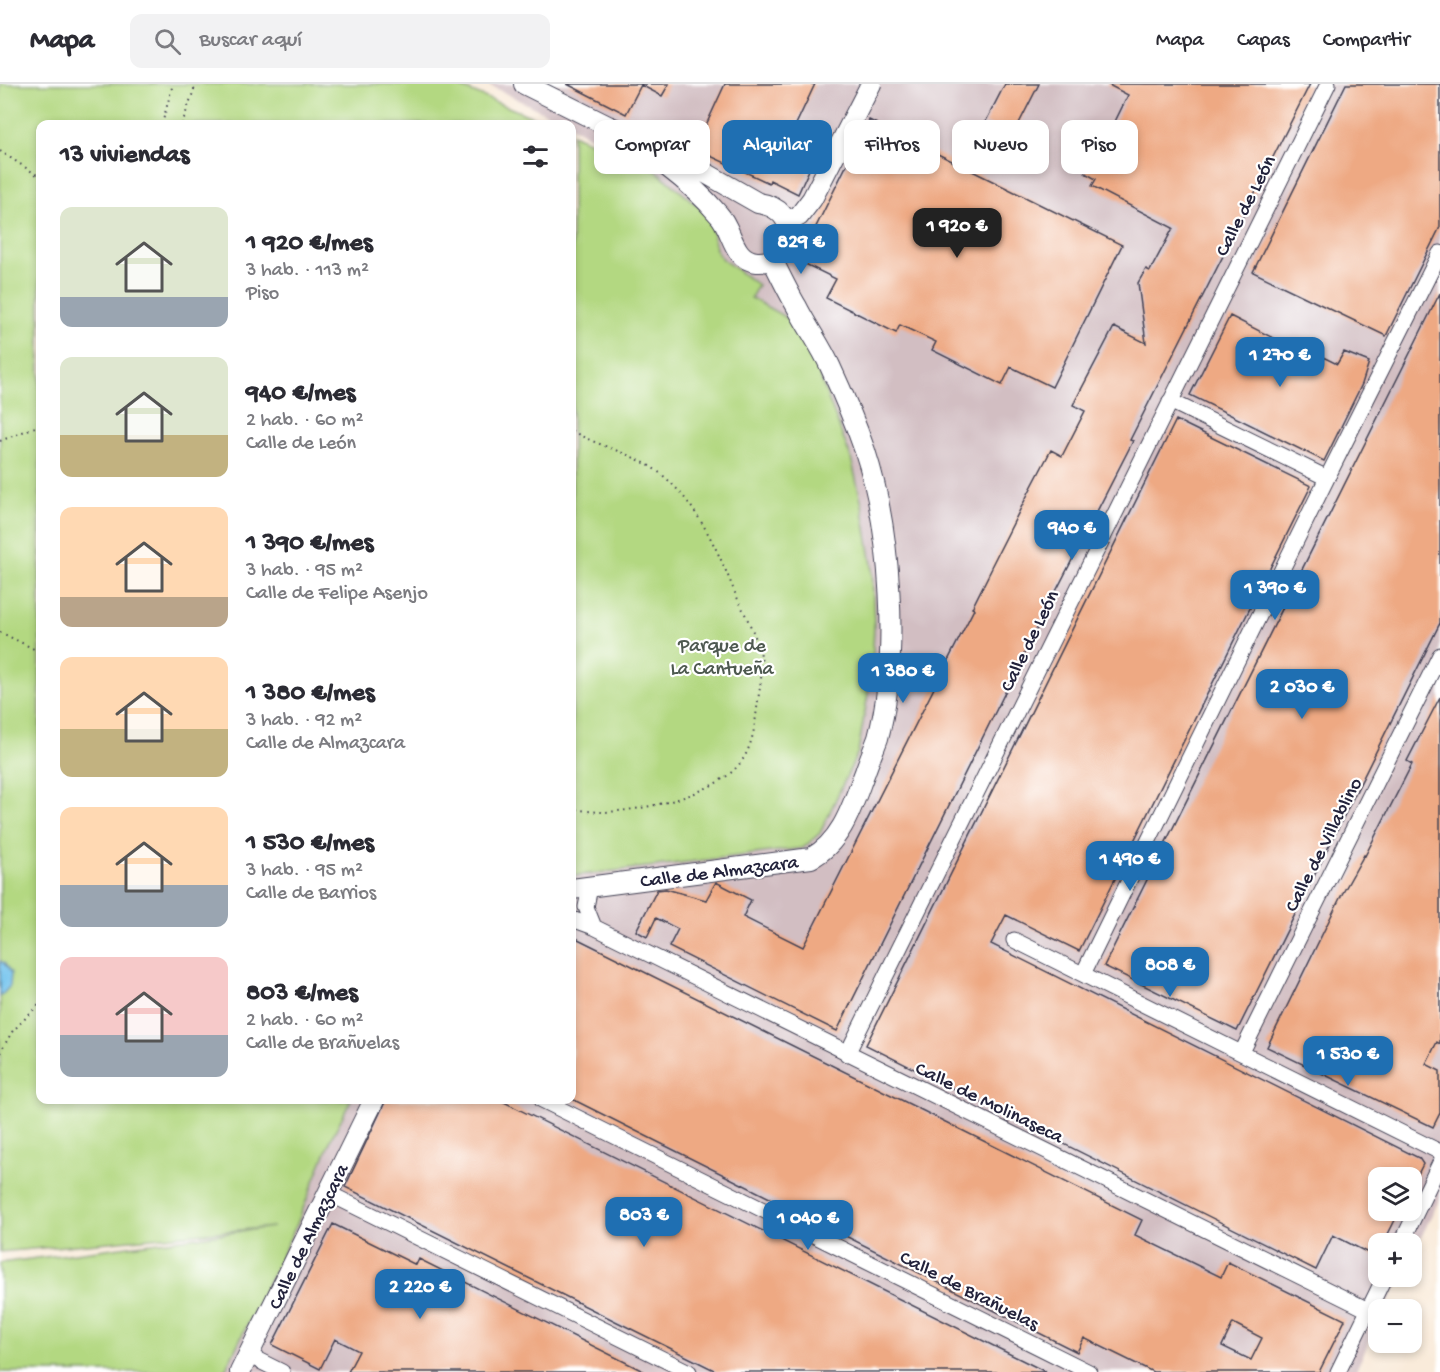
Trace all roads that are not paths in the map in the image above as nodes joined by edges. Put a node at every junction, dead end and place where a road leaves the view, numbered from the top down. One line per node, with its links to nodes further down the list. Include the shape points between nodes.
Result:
1 (524, 84): 4 (street)
2 (871, 84): 8 (street, via 812,199 799,216)
3 (1328, 84): 12 (street, Calle de León)
4 (596, 120)
5 (677, 174): 9 (street, via 699,192)
6 (707, 174): 7 (street)
7 (758, 203): 8 (street, via 781,211); 9 (street, via 744,207 734,218)
8 (787, 222): 11 (street, via 787,243)
9 (730, 232): 11 (street, via 743,257 757,262)
10 (1440, 254): 13 (street)
11 (772, 259): 15 (street, Calle de Almazcara, via 830,364 865,450 874,484 889,579 890,639 877,739 846,820 821,853 811,858)
12 (1170, 401): 13 (street); 21 (street, Calle de León)
13 (1327, 478): 19 (street)
14 (1440, 655): 20 (street, Calle de Villablino)
15 (581, 888): 17 (street)
16 (576, 921): 17 (street, Calle de Molinaseca)
17 (594, 927): 21 (street, Calle de Molinaseca)
18 (1014, 940): 19 (street)
19 (1083, 974): 20 (street)
20 (1242, 1052): 24 (street)
21 (847, 1054): 28 (street, Calle de Molinaseca)
22 (372, 1104): 26 (street, Calle de Almazcara)
23 (550, 1104): 32 (street, Calle de Brañuelas)
24 (1440, 1152)
25 (1440, 1163): 27 (street)
26 (328, 1193): 29 (street, Calle de Almazcara); 31 (street)
27 (1406, 1233)
28 (1368, 1310): 33 (street)
29 (244, 1363): 30 (street)
30 (282, 1372)
31 (689, 1372)
32 (1089, 1372)
33 (1338, 1372)

